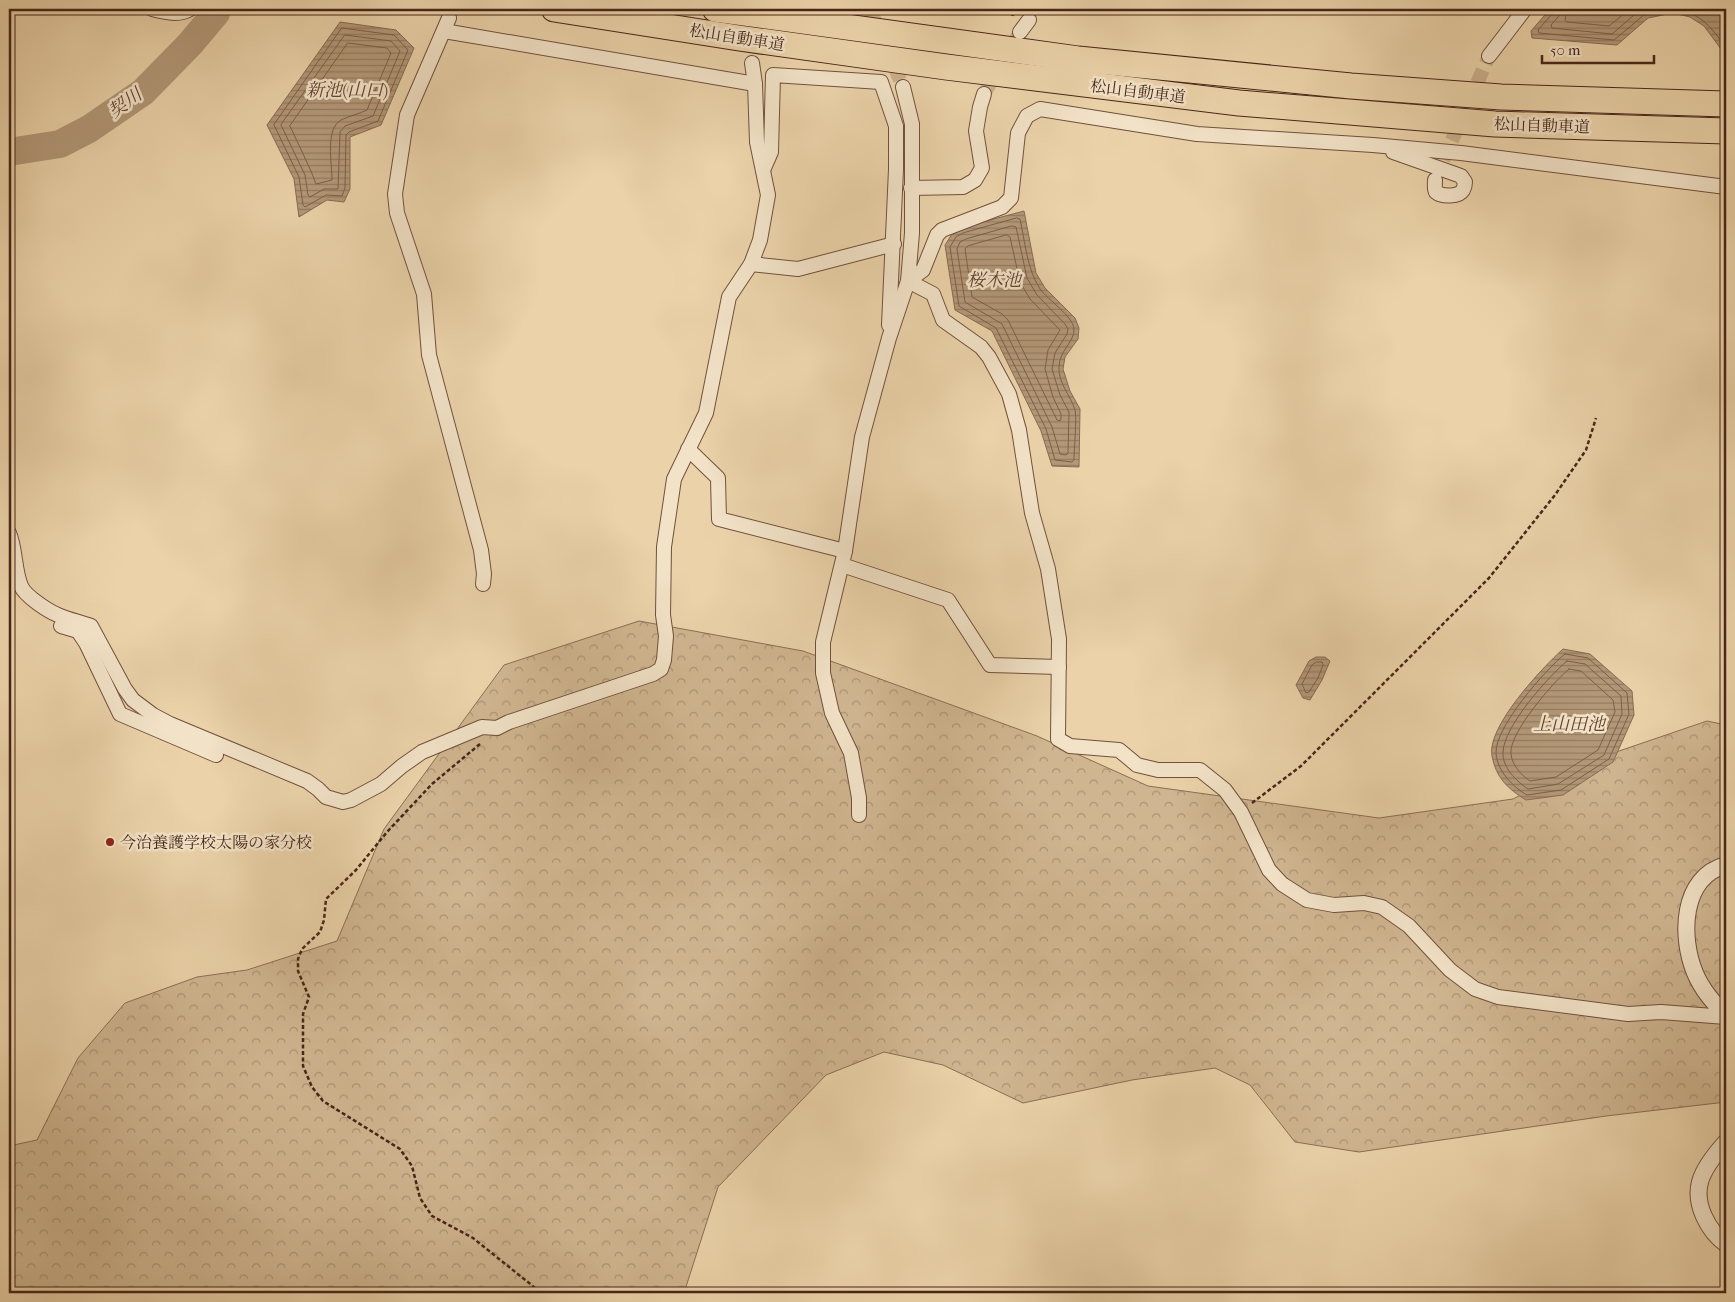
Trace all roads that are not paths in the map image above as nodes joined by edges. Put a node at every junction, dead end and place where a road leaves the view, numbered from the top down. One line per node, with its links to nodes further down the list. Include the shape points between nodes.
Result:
1 (152, 9): 2 (street, via 184,12)
2 (190, 9)
3 (554, 9): 16 (highway, 松山自動車道, via 946,67 1239,103 1495,124)
4 (715, 9): 10 (highway, 松山自動車道)
5 (817, 9): 10 (highway, via 950,31)
6 (1525, 9): 9 (street)
7 (1030, 20): 8 (street)
8 (1020, 32)
9 (1489, 56)
10 (1078, 59): 15 (highway, 松山自動車道, via 1492,97)
11 (752, 63): 12 (street)
12 (755, 84): 18 (street, via 757,142); 29 (street, via 446,24 407,115 395,194 397,213 424,294 429,355 481,550)
13 (903, 86): 21 (street, via 912,124)
14 (984, 94): 21 (street, via 976,131 982,168 975,180 963,187)
15 (1726, 104)
16 (1726, 131)
17 (1373, 145): 19 (street, via 1461,176 1465,182 1464,189 1458,195 1437,193); 20 (street); 24 (street, via 1196,134 1040,109 1027,116 1018,133 1011,198 1002,208 942,230 923,270)
18 (764, 168): 22 (street, via 771,152 773,75 881,82 896,126); 23 (street, via 768,195 760,240)
19 (1435, 180)
20 (1726, 187)
21 (911, 188): 24 (street)
22 (894, 244): 23 (street, via 798,269); 25 (street)
23 (751, 264): 26 (street, via 729,297 706,413)
24 (908, 281): 25 (street); 31 (street, via 932,294 944,320 981,347 1009,394 1019,430 1032,514 1048,569 1059,639)
25 (890, 338): 28 (street, via 862,437)
26 (688, 449): 28 (street, via 718,478 719,519); 30 (street, via 674,479 666,538 666,636 661,668 653,674 498,728 482,728 422,752 381,784 343,802 326,797 307,781 153,715 133,700 125,689 92,626 58,615 36,602)
27 (9, 533): 30 (street)
28 (844, 558): 31 (street, via 948,600 990,665); 33 (street, via 824,642 823,673 832,712 851,753)
29 (483, 584)
30 (22, 588): 32 (street, via 46,618 78,631 120,714)
31 (1059, 667): 35 (street, via 1058,739 1070,746 1119,750 1137,765 1158,770 1200,770 1225,790 1241,812 1269,870 1282,884 1307,900 1334,906 1364,903 1382,907 1409,926 1450,970 1475,989 1498,997 1628,1014 1661,1012)
32 (216, 755)
33 (859, 815)
34 (1726, 865): 35 (street, via 1711,871 1694,889 1689,901 1687,928 1688,951 1694,972 1706,994)
35 (1726, 1017)
36 (1726, 1142): 37 (street, via 1707,1166 1700,1182 1699,1199 1712,1230)
37 (1726, 1244)

